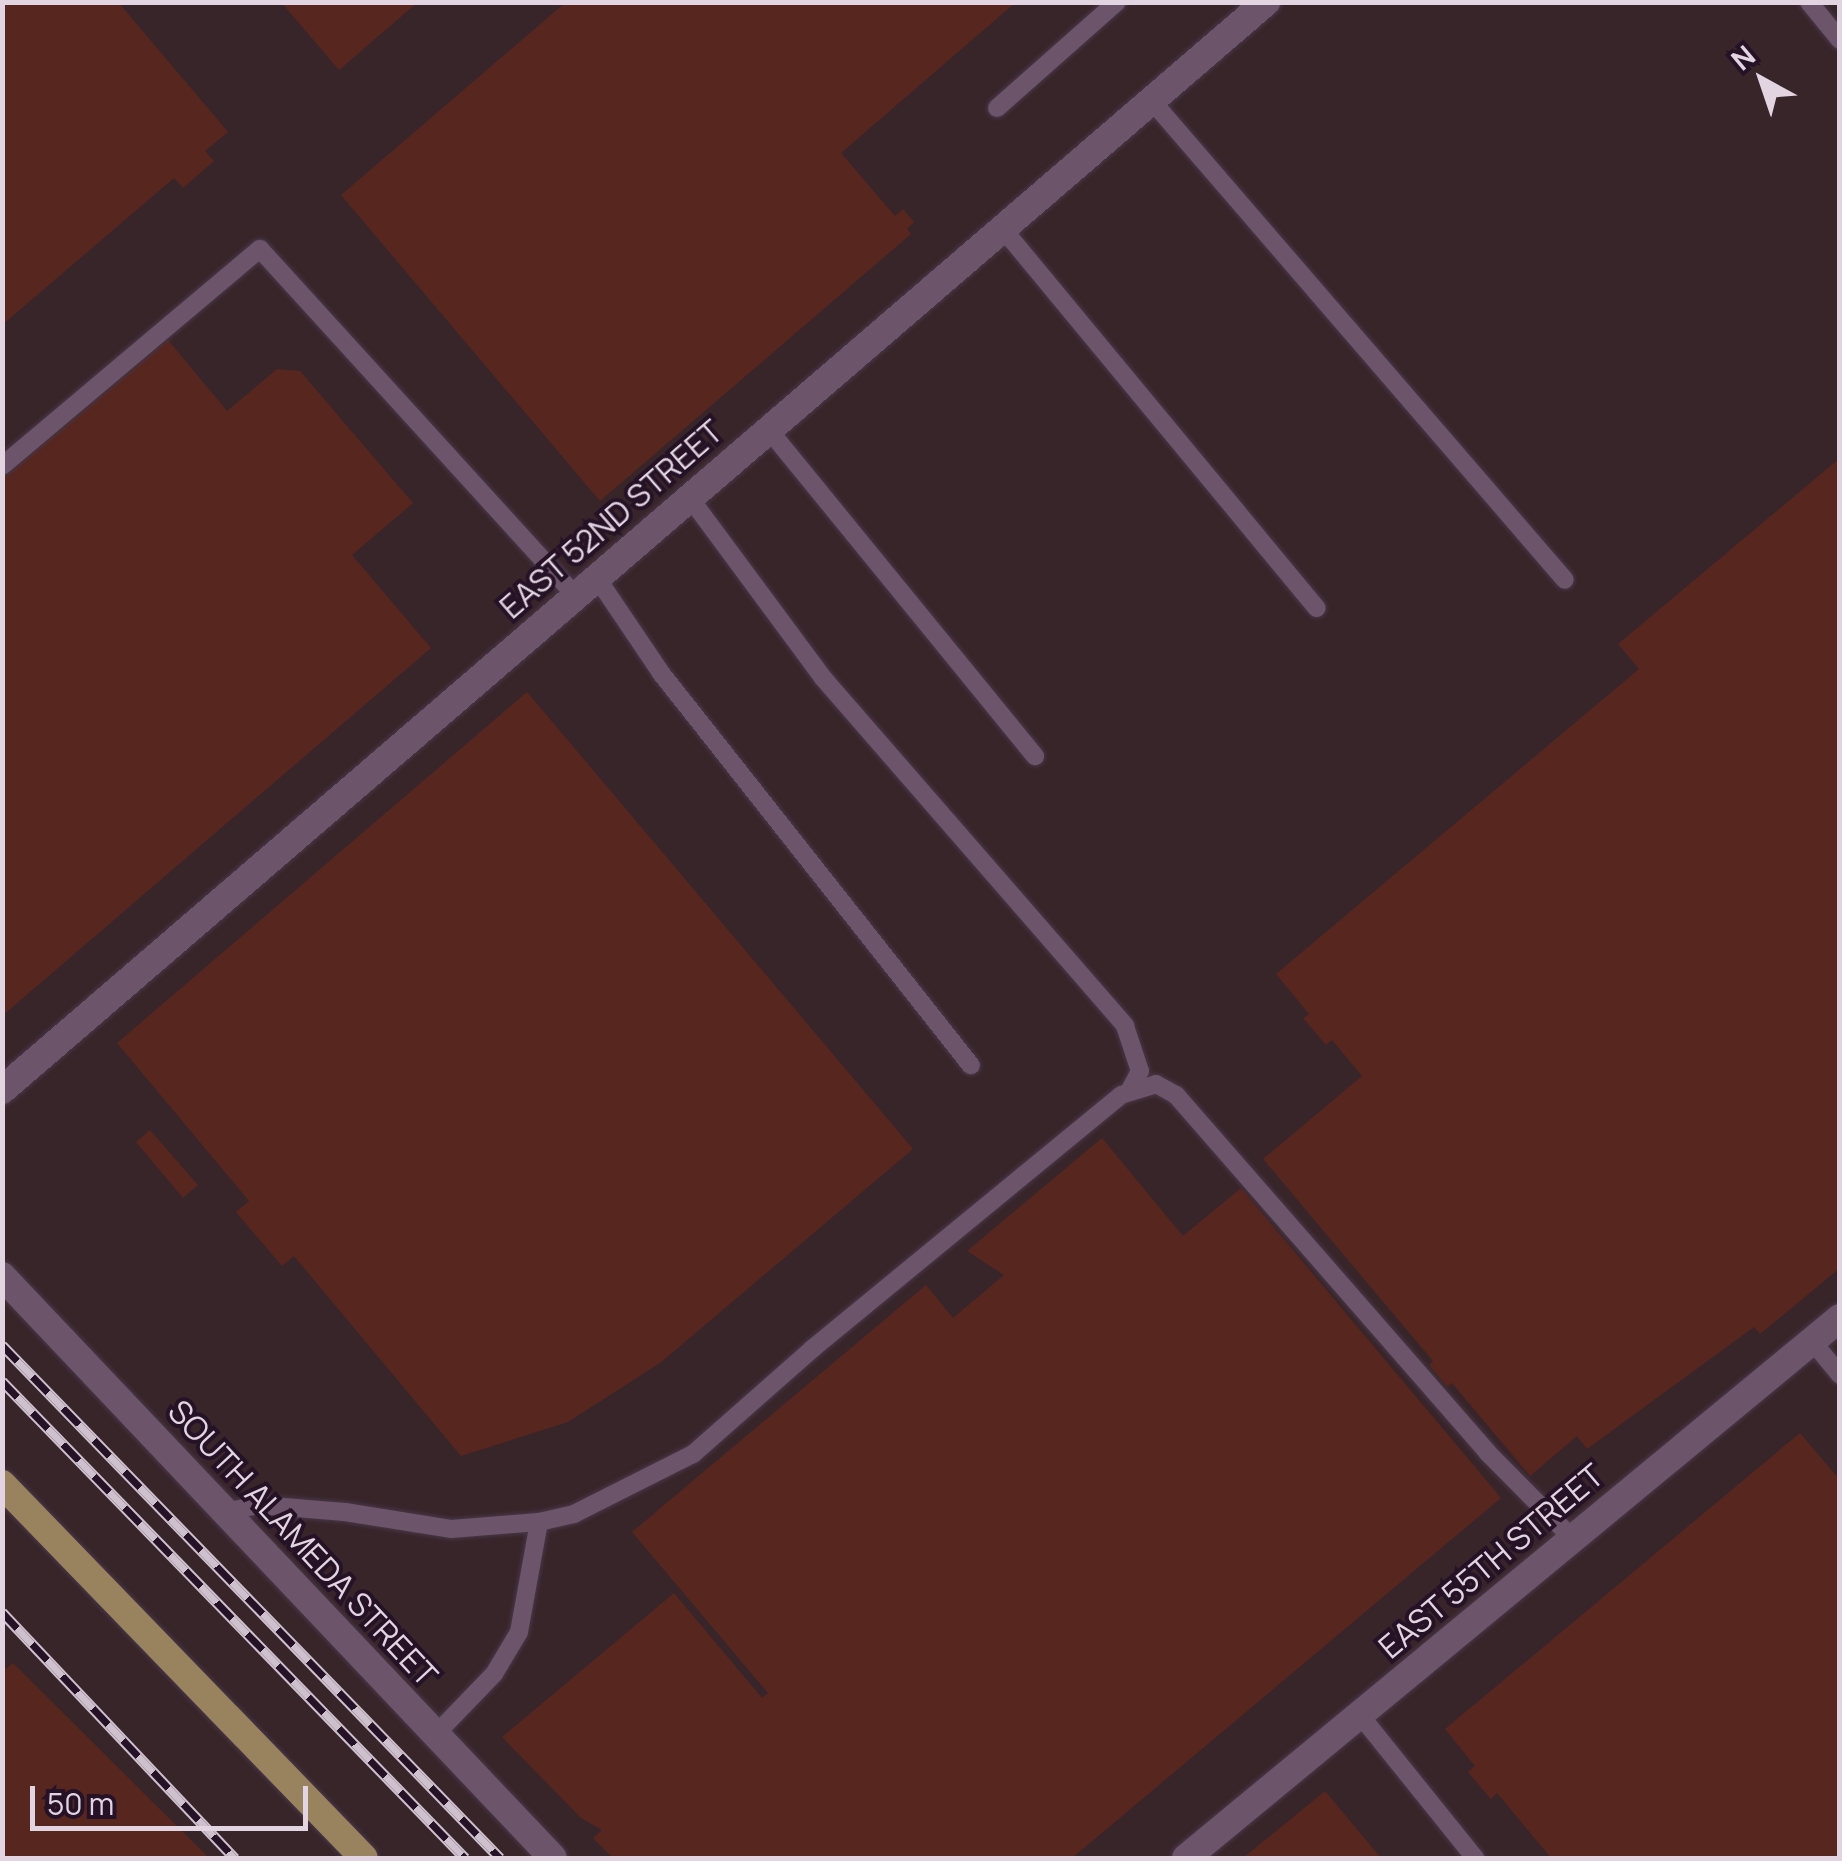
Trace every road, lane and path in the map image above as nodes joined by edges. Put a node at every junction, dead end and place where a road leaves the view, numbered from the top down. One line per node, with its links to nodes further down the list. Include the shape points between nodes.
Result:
1 (1117, 2): 6 (lane)
2 (1266, 2): 5 (street, EAST 52ND STREET)
3 (1810, 2): 4 (lane)
4 (1840, 40)
5 (1152, 101): 7 (street, EAST 52ND STREET); 11 (lane)
6 (997, 108)
7 (1003, 229): 8 (street, EAST 52ND STREET); 13 (lane)
8 (769, 430): 10 (street, EAST 52ND STREET); 14 (lane)
9 (2, 466): 12 (lane, via 260,249)
10 (690, 498): 12 (street, EAST 52ND STREET); 17 (lane, via 823,678 1124,1026 1140,1071)
11 (1565, 580)
12 (586, 587): 15 (lane); 16 (street, EAST 52ND STREET)
13 (1316, 608)
14 (1036, 756)
15 (972, 1065)
16 (2, 1090)
17 (1129, 1092): 24 (lane, via 812,1348 693,1454 574,1514); 25 (lane, via 1156,1084 1176,1095 1486,1452)
18 (2, 1276): 23 (street, SOUTH ALAMEDA STREET)
19 (1840, 1318): 20 (street, EAST 55TH STREET)
20 (1812, 1341): 21 (lane); 25 (street, EAST 55TH STREET)
21 (1840, 1375)
22 (2, 1484): 28 (main road)
23 (225, 1512): 24 (lane, via 276,1506 451,1529); 27 (street, SOUTH ALAMEDA STREET)
24 (539, 1522): 27 (lane, via 519,1632 494,1674)
25 (1573, 1539): 26 (street, EAST 55TH STREET)
26 (1360, 1715): 30 (street, EAST 55TH STREET); 31 (lane)
27 (436, 1734): 29 (street, SOUTH ALAMEDA STREET)
28 (364, 1858)
29 (553, 1858)
30 (1186, 1858)
31 (1475, 1858)

